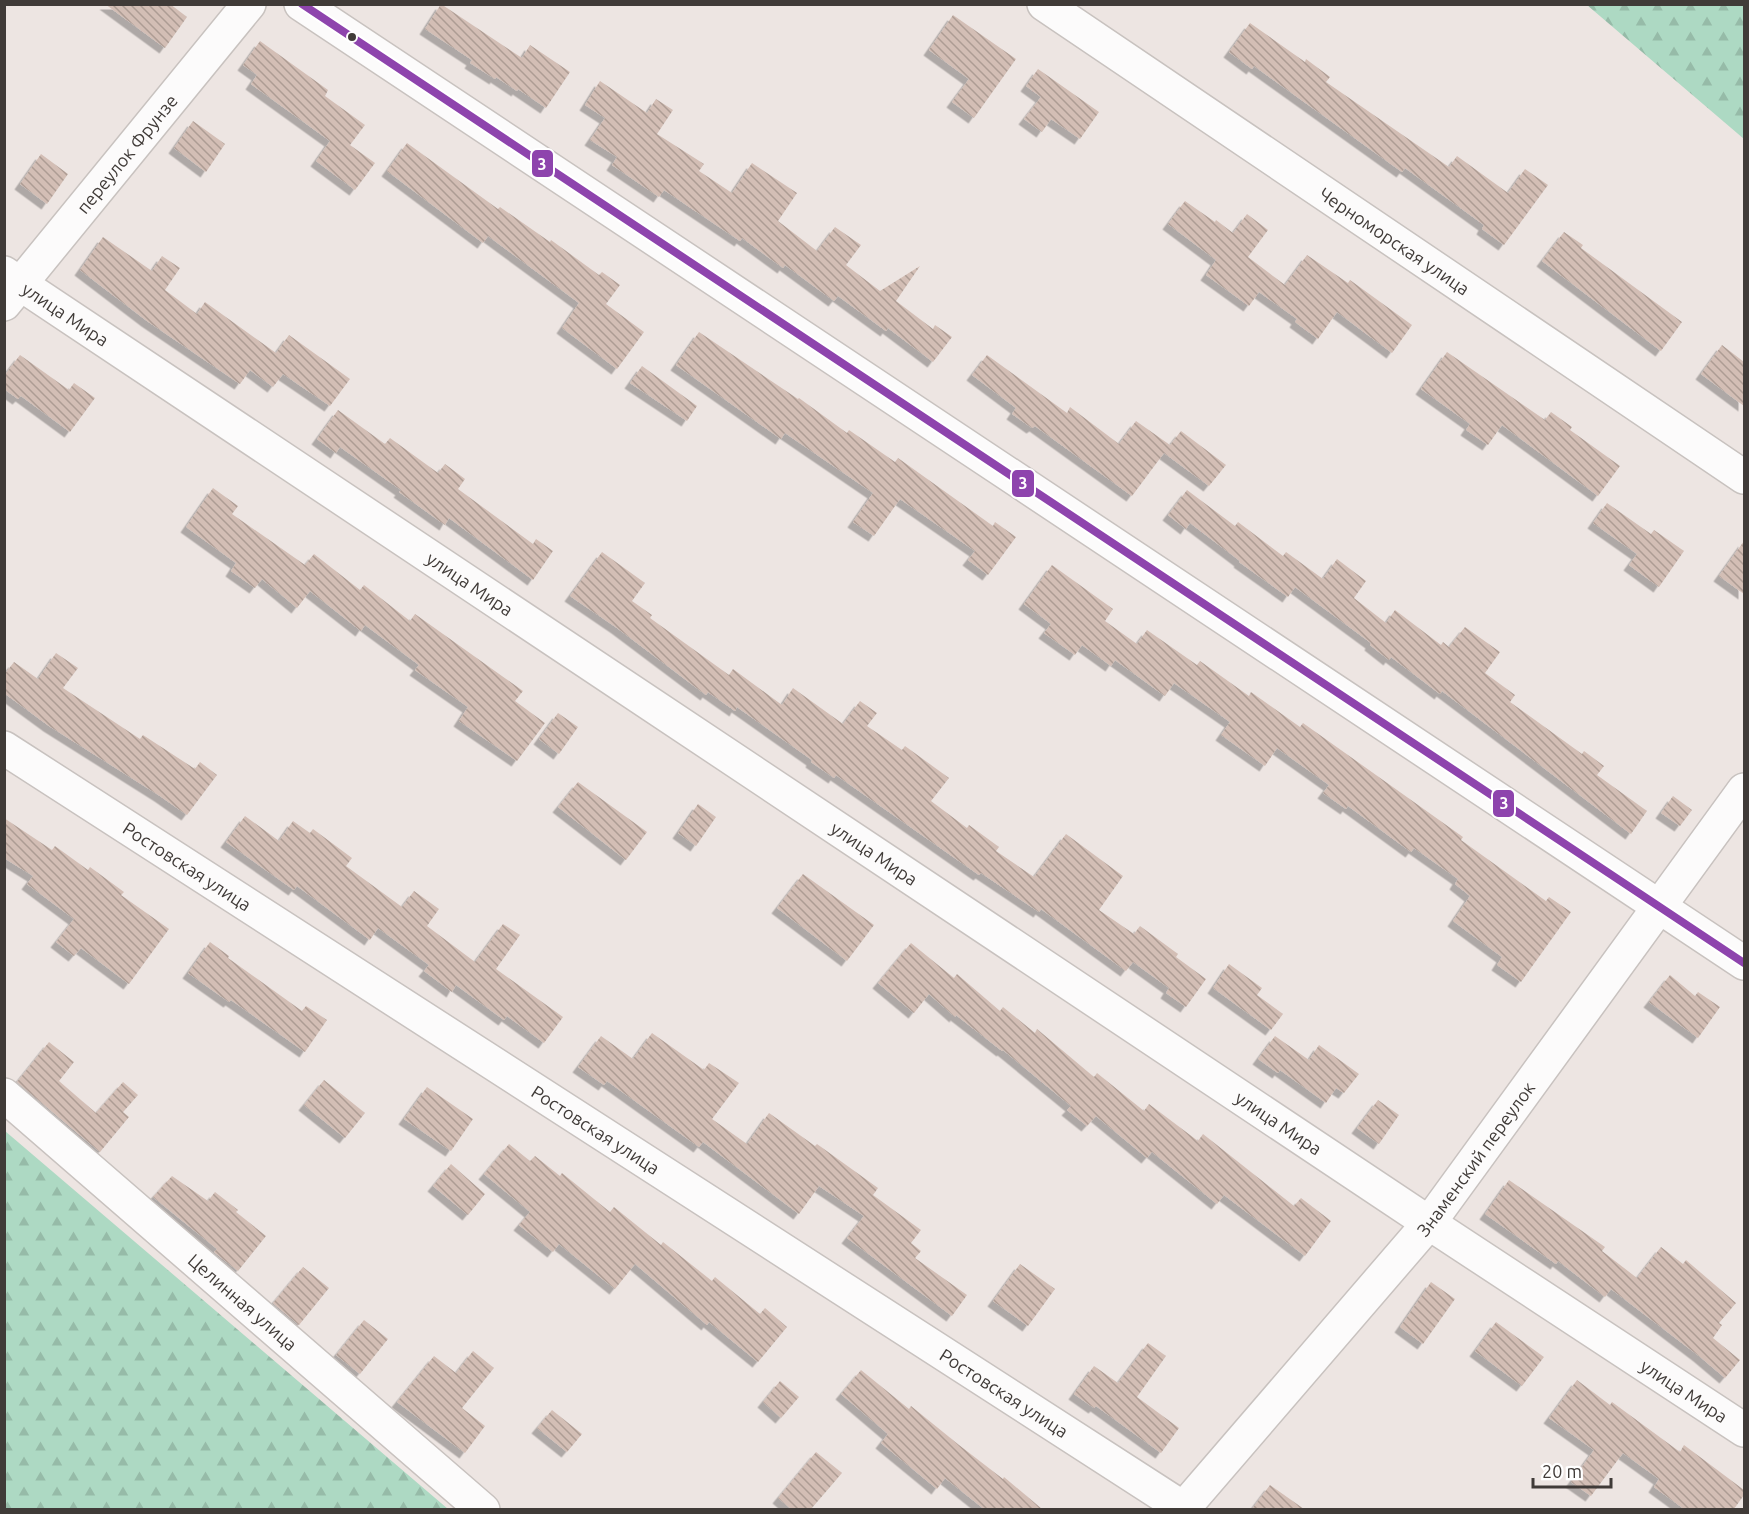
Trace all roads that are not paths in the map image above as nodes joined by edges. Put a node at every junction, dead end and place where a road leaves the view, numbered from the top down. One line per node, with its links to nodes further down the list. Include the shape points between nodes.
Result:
1 (249, 4): 4 (street, переулок Фрунзе)
2 (301, 4): 8 (street)
3 (1044, 4): 5 (street, Черноморская улица)
4 (10, 287): 11 (street, улица Мира)
5 (1744, 477)
6 (4, 748): 14 (street, Ростовская улица)
7 (1744, 790): 8 (street, Знаменский переулок)
8 (1659, 907): 9 (street); 11 (street, Знаменский переулок)
9 (1744, 963)
10 (4, 1095): 13 (street, Целинная улица)
11 (1429, 1223): 12 (street, улица Мира); 14 (street, Знаменский переулок)
12 (1744, 1430)
13 (483, 1509)
14 (1184, 1509)

